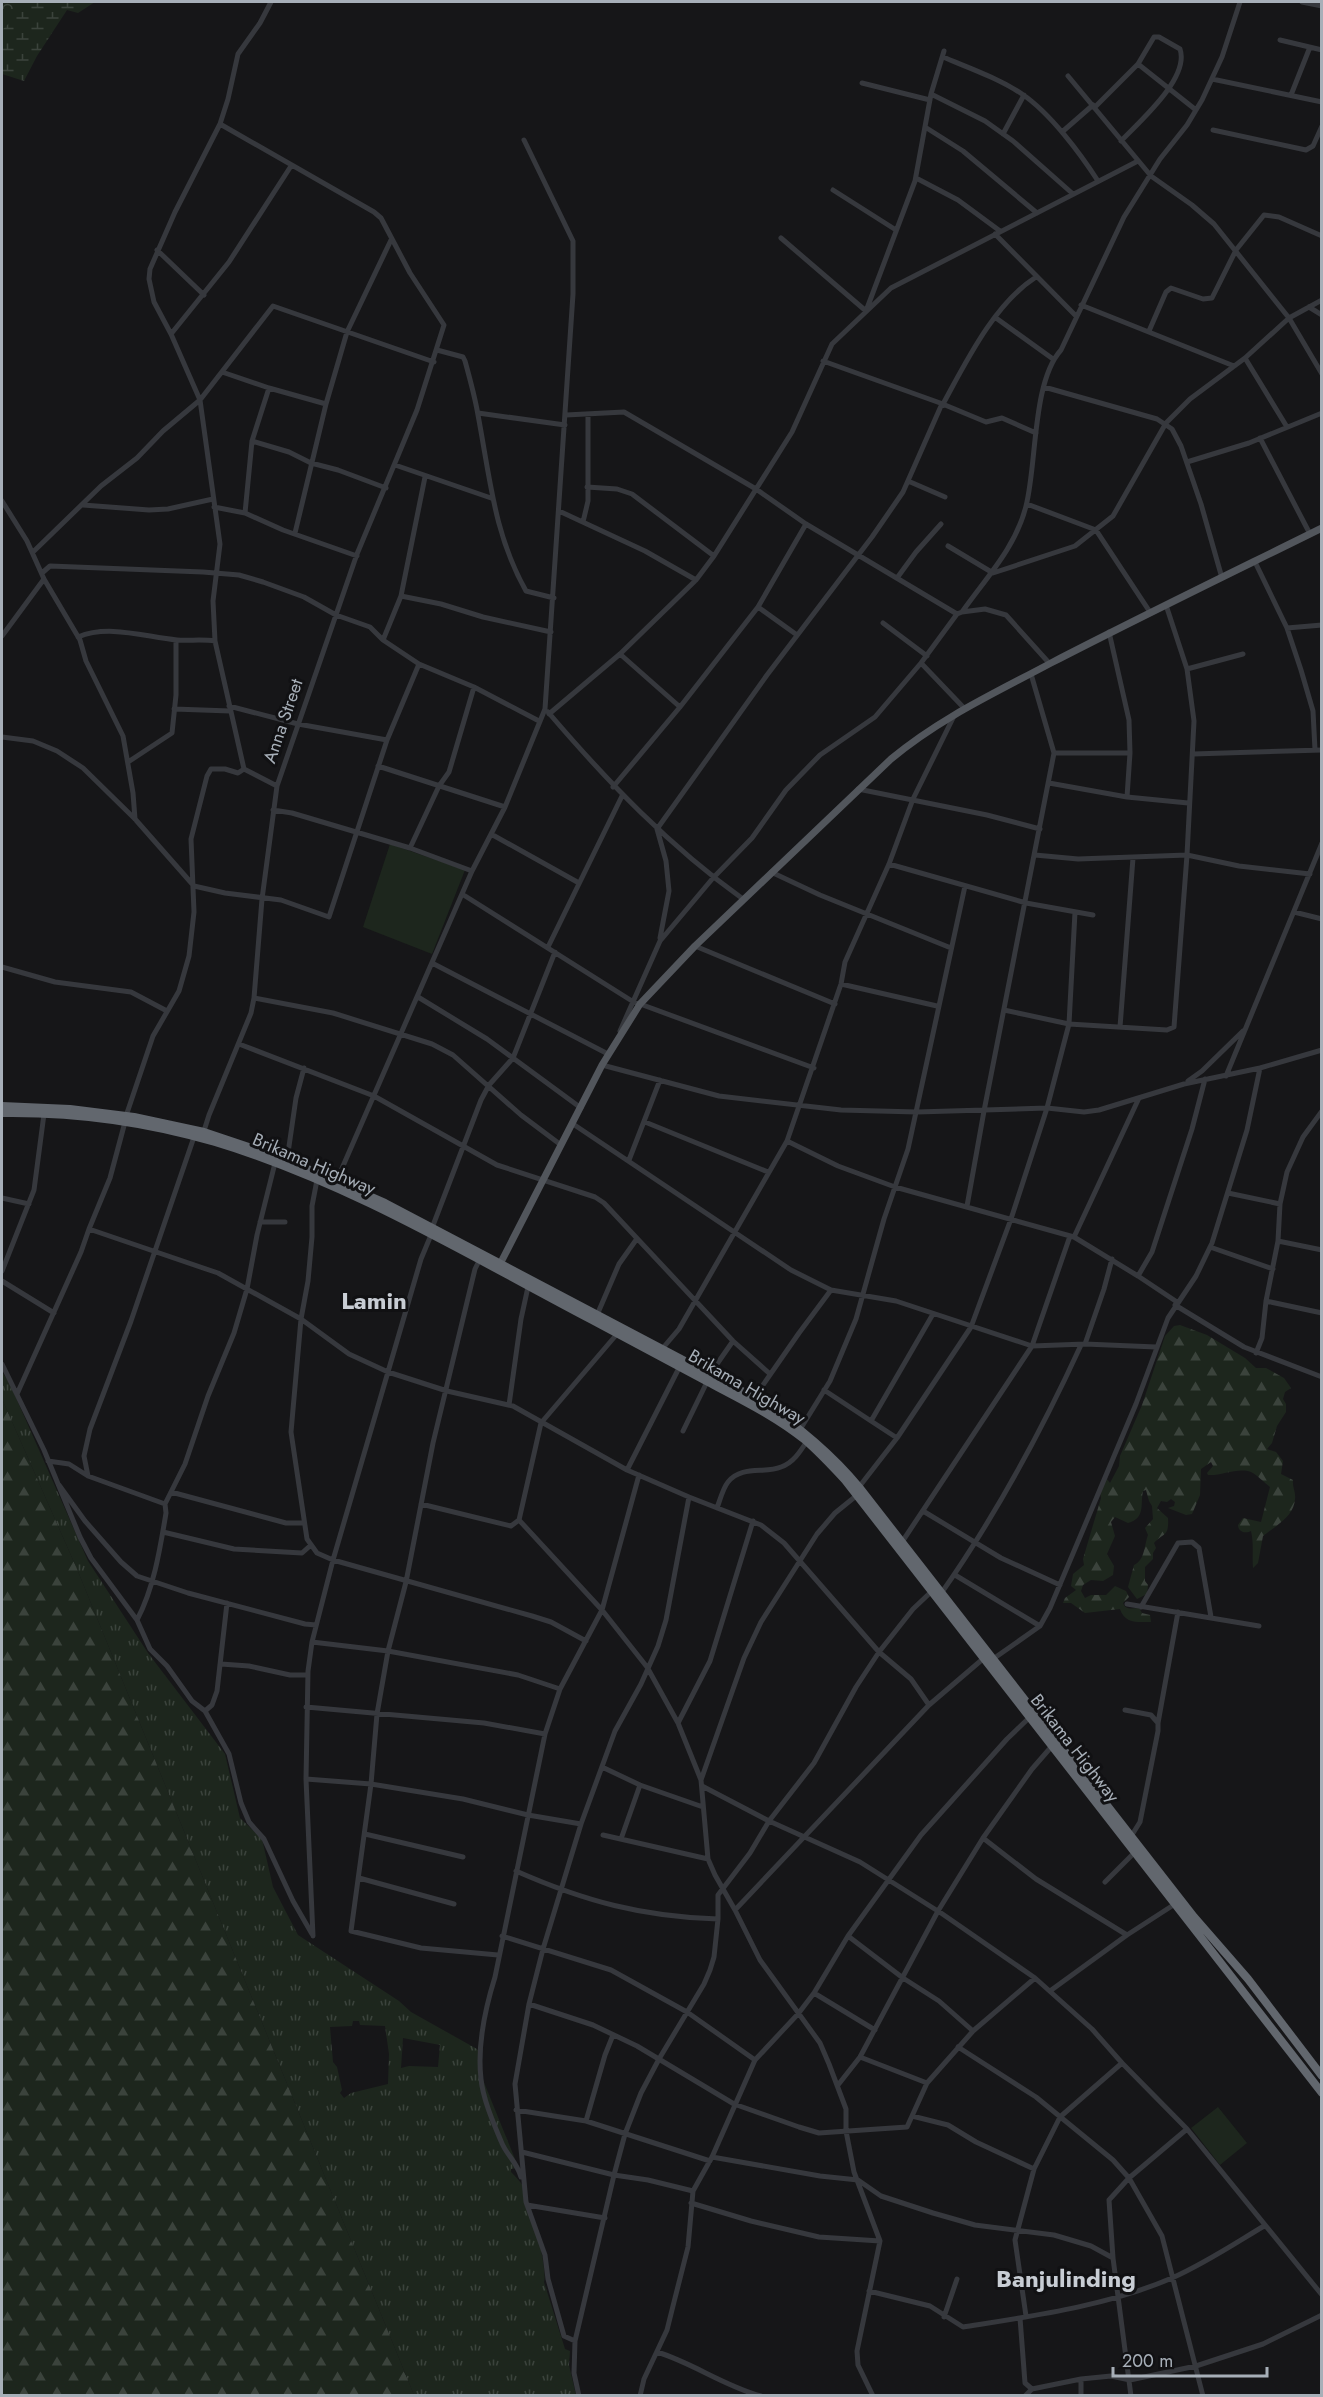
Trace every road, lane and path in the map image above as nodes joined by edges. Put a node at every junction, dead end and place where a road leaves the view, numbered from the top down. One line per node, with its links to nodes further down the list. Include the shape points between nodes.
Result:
1 (272, 2): 19 (street, via 238,54)
2 (1240, 2): 10 (street)
3 (1302, 2): 4 (street)
4 (1322, 6)
5 (1280, 40): 6 (street)
6 (1310, 47): 7 (street); 14 (street)
7 (1322, 50)
8 (1138, 64): 12 (street); 12 (street, via 1156,36 1178,47 1182,53 1179,69); 17 (street)
9 (1068, 76): 17 (street)
10 (1212, 78): 14 (street); 18 (street)
11 (862, 83): 15 (street)
12 (1168, 89): 18 (street); 26 (street)
13 (1024, 95): 15 (street, via 944,54); 23 (street); 24 (street)
14 (1291, 95): 16 (street)
15 (930, 97): 21 (street); 24 (street, via 985,121)
16 (1322, 102)
17 (1094, 106): 23 (street); 26 (street)
18 (1196, 110): 29 (street)
19 (220, 124): 28 (street); 40 (street)
20 (1322, 126): 22 (street, via 1313,146 1306,150)
21 (925, 128): 30 (street); 34 (street, via 963,151)
22 (1213, 130)
23 (1062, 132): 31 (street)
24 (1003, 134): 33 (street)
25 (524, 140): 71 (street, via 573,241)
26 (1121, 141): 27 (street)
27 (1138, 161): 29 (street); 31 (street)
28 (291, 166): 39 (street, via 368,207 381,218); 43 (street)
29 (1151, 176): 41 (street, via 1214,224); 45 (street, via 1124,218)
30 (915, 178): 35 (street); 36 (street, via 958,200)
31 (1098, 181): 33 (street)
32 (833, 190): 35 (street)
33 (1073, 194): 34 (street)
34 (1037, 213): 36 (street)
35 (896, 230): 47 (street)
36 (998, 233): 42 (street); 47 (street, via 891,288)
37 (1322, 236): 41 (street, via 1267,214)
38 (781, 238): 47 (street)
39 (391, 240): 53 (street); 55 (street, Anna Street, via 444,325)
40 (157, 250): 43 (street); 54 (street, via 150,269 151,291)
41 (1236, 250): 51 (street); 52 (street, via 1212,298 1203,299 1171,288)
42 (1036, 277): 49 (street); 50 (street, via 1018,290)
43 (204, 295): 54 (street)
44 (1322, 300): 46 (street)
45 (1081, 305): 49 (street); 52 (street)
46 (1309, 307): 48 (street); 51 (street)
47 (866, 311): 58 (street, via 832,344)
48 (1322, 315)
49 (1076, 316): 57 (street)
50 (996, 318): 57 (street); 67 (street)
51 (1289, 318): 56 (street); 62 (street)
52 (1149, 331): 60 (street)
53 (347, 332): 59 (street); 61 (street, via 273,306); 66 (street)
54 (171, 334): 65 (street)
55 (437, 350): 59 (street, Anna Street); 68 (street, via 463,357)
56 (1245, 358): 60 (street); 74 (street)
57 (1053, 359): 63 (street)
58 (823, 361): 67 (street); 85 (street, via 792,432)
59 (434, 362): 80 (street, Anna Street)
60 (1234, 366): 72 (street, via 1204,387)
61 (222, 372): 64 (street); 65 (street)
62 (1322, 374)
63 (1044, 387): 72 (street); 75 (street)
64 (269, 388): 66 (street); 77 (street)
65 (200, 400): 88 (street); 91 (street)
66 (326, 404): 79 (street)
67 (944, 405): 75 (street, via 986,422 1002,418); 82 (street)
68 (478, 413): 73 (street); 87 (street)
69 (1322, 413): 74 (street)
70 (588, 414): 71 (street); 84 (street); 85 (street, via 624,412)
71 (566, 415): 73 (street)
72 (1166, 423): 78 (street, via 1176,435); 99 (street, via 1124,501)
73 (565, 425): 93 (street)
74 (1287, 427): 76 (street)
75 (1036, 433): 90 (street)
76 (1260, 438): 78 (street); 101 (street)
77 (252, 441): 79 (street); 94 (street)
78 (1187, 462): 112 (street)
79 (312, 463): 83 (street); 100 (street)
80 (395, 465): 81 (street); 83 (street, Anna Street)
81 (425, 477): 87 (street); 114 (street)
82 (908, 482): 86 (street); 104 (street)
83 (386, 488): 105 (street, Anna Street)
84 (588, 488): 95 (street); 106 (street, via 632,494)
85 (756, 489): 96 (street); 106 (street)
86 (945, 497)
87 (491, 498): 115 (street, via 513,568 526,591)
88 (213, 500): 91 (street, via 149,510); 92 (street)
89 (2, 501): 103 (street)
90 (1027, 504): 99 (street); 109 (street)
91 (83, 505): 103 (street)
92 (214, 507): 94 (street); 108 (street, via 220,544)
93 (559, 511): 95 (street); 115 (street)
94 (245, 513): 100 (street)
95 (583, 522): 113 (street)
96 (806, 524): 104 (street); 117 (street)
97 (942, 524): 111 (street)
98 (1322, 528): 101 (main road)
99 (1096, 530): 109 (street, via 1075,546); 118 (street)
100 (295, 533): 105 (street)
101 (1310, 534): 107 (main road)
102 (948, 546): 109 (street)
103 (33, 552): 110 (street)
104 (858, 555): 111 (street); 126 (street)
105 (357, 556): 120 (street, Anna Street)
106 (714, 556): 113 (street)
107 (1255, 562): 112 (main road); 123 (street)
108 (217, 573): 110 (street, via 50,566); 120 (street, via 263,582 304,597); 131 (street, via 213,601)
109 (993, 573): 119 (street)
110 (43, 576): 127 (street); 128 (street)
111 (897, 578): 119 (street)
112 (1222, 578): 116 (main road)
113 (696, 580): 132 (street)
114 (401, 596): 124 (street); 130 (street)
115 (554, 598): 124 (street)
116 (1166, 605): 118 (main road); 138 (street)
117 (758, 607): 126 (street); 141 (street)
118 (1150, 612): 125 (main road)
119 (959, 613): 134 (street); 137 (street, via 985,609 1006,615)
120 (336, 615): 130 (street, via 370,627); 149 (street, Anna Street)
121 (883, 623): 134 (street)
122 (1322, 625): 123 (street)
123 (1287, 628): 152 (street, via 1314,711)
124 (551, 632): 145 (street)
125 (1109, 632): 137 (main road); 154 (street, via 1129,720)
126 (797, 635): 171 (street)
127 (2, 636)
128 (78, 637): 129 (street, via 93,632 120,632); 156 (street, via 123,736)
129 (176, 640): 131 (street); 144 (street)
130 (383, 640): 136 (street)
131 (215, 641): 142 (street)
132 (620, 654): 141 (street); 147 (street)
133 (1243, 654): 138 (street)
134 (927, 656): 135 (street)
135 (921, 663): 143 (street); 184 (street, via 875,717 820,755 786,789 752,838)
136 (419, 664): 140 (street); 151 (street)
137 (1050, 664): 139 (main road)
138 (1187, 669): 155 (street, via 1194,721)
139 (1031, 674): 143 (main road); 153 (street)
140 (474, 687): 148 (street); 161 (street, via 449,772)
141 (680, 707): 162 (street)
142 (230, 708): 144 (street); 149 (street); 158 (street)
143 (964, 708): 146 (main road)
144 (174, 709): 156 (street, via 172,733)
145 (544, 709): 147 (street); 148 (street)
146 (956, 712): 163 (main road, via 902,750); 166 (street)
147 (549, 714): 162 (street)
148 (540, 721): 168 (street)
149 (297, 723): 151 (street); 160 (street, Anna Street)
150 (2, 737): 170 (street, via 33,741 71,759)
151 (387, 740): 157 (street)
152 (1318, 750): 155 (street)
153 (1054, 753): 154 (street); 159 (street)
154 (1130, 753): 165 (street)
155 (1193, 754): 167 (street)
156 (128, 762): 170 (street)
157 (378, 766): 161 (street); 173 (street)
158 (243, 770): 160 (street); 186 (street, via 211,770 207,776 191,839)
159 (1048, 783): 165 (street); 172 (street)
160 (277, 786): 169 (street, Anna Street)
161 (439, 786): 168 (street); 176 (street)
162 (613, 787): 164 (street)
163 (858, 789): 166 (street); 182 (main road)
164 (622, 796): 171 (street); 185 (street)
165 (1127, 797): 167 (street)
166 (913, 799): 172 (street); 180 (street)
167 (1188, 803): 178 (street)
168 (505, 807): 174 (street)
169 (273, 810): 173 (street); 189 (street, Anna Street)
170 (135, 819): 186 (street)
171 (657, 829): 184 (street); 197 (street, via 669,891)
172 (1040, 829): 177 (street)
173 (357, 833): 176 (street); 189 (street, via 329,917 281,900)
174 (491, 834): 181 (street); 185 (street)
175 (1322, 843): 183 (street)
176 (410, 848): 181 (street)
177 (1035, 855): 179 (street); 191 (street)
178 (1187, 855): 179 (street); 183 (street); 214 (street, via 1174,1027)
179 (1133, 858): 214 (street)
180 (889, 864): 187 (street); 194 (street)
181 (472, 871): 188 (street)
182 (771, 873): 190 (main road); 194 (street)
183 (1310, 874): 193 (street)
184 (713, 878): 190 (street); 197 (street)
185 (579, 883): 199 (street)
186 (194, 886): 189 (street); 211 (street, via 189,956 179,991)
187 (965, 886): 191 (street); 200 (street)
188 (462, 894): 199 (street); 202 (street)
189 (262, 899): 205 (street, Anna Street)
190 (744, 899): 198 (main road)
191 (1026, 903): 192 (street); 210 (street)
192 (1075, 912): 195 (street); 213 (street)
193 (1294, 912): 196 (street); 215 (street)
194 (867, 914): 200 (street); 204 (street, via 845,962)
195 (1093, 915)
196 (1322, 919)
197 (660, 940): 207 (street)
198 (695, 946): 207 (main road); 208 (street)
199 (548, 947): 201 (street)
200 (951, 948): 209 (street)
201 (555, 952): 207 (street); 212 (street)
202 (432, 963): 206 (street); 212 (street)
203 (2, 967): 211 (street, via 55,982 131,992)
204 (841, 984): 208 (street); 209 (street)
205 (254, 998): 216 (street, via 333,1013); 217 (street, Anna Street)
206 (418, 998): 216 (street); 220 (street)
207 (636, 1003): 219 (main road); 223 (street)
208 (835, 1004): 223 (street)
209 (937, 1006): 238 (street)
210 (1004, 1010): 213 (street); 237 (street)
211 (167, 1011): 241 (street, via 153,1036)
212 (530, 1015): 219 (street); 220 (street)
213 (1068, 1024): 214 (street); 235 (street)
214 (1120, 1027)
215 (1245, 1029): 225 (street); 228 (street)
216 (400, 1034): 229 (street, via 453,1055); 230 (street)
217 (239, 1044): 222 (street); 244 (street, Anna Street)
218 (1322, 1050): 224 (street)
219 (608, 1054): 221 (main road)
220 (513, 1058): 229 (street); 234 (street)
221 (602, 1065): 227 (street); 234 (main road)
222 (304, 1068): 230 (street); 248 (street)
223 (814, 1068): 232 (street)
224 (1260, 1068): 225 (street); 256 (street)
225 (1226, 1076): 226 (street)
226 (1205, 1079): 228 (street); 278 (street, via 1152,1252)
227 (660, 1080): 232 (street, via 719,1096); 242 (street)
228 (1184, 1084): 231 (street)
229 (489, 1085): 246 (street); 247 (street)
230 (374, 1096): 246 (street); 254 (street)
231 (1139, 1098): 235 (street, via 1084,1112); 267 (street)
232 (801, 1105): 238 (street); 245 (street)
233 (2, 1106): 241 (highway, Brikama Highway, via 78,1110)
234 (581, 1108): 243 (main road)
235 (1047, 1108): 237 (street); 261 (street)
236 (1322, 1110): 259 (street, via 1294,1153)
237 (984, 1111): 238 (street); 260 (street)
238 (917, 1112): 255 (street)
239 (2, 1113): 240 (highway, Brikama Highway)
240 (44, 1114): 241 (highway, Brikama Highway); 258 (street, via 39,1166)
241 (126, 1119): 244 (highway, Brikama Highway); 264 (street, via 110,1178)
242 (645, 1122): 249 (street); 251 (street)
243 (573, 1124): 247 (main road); 249 (street)
244 (200, 1136): 248 (highway, Brikama Highway); 250 (highway, Brikama Highway); 272 (street, Anna Street)
245 (788, 1141): 251 (street); 255 (street, via 838,1166)
246 (463, 1144): 253 (street, via 497,1165); 265 (street)
247 (561, 1146): 253 (main road)
248 (287, 1160): 254 (highway, Brikama Highway)
249 (628, 1160): 266 (street)
250 (275, 1163): 252 (highway, Brikama Highway); 262 (street)
251 (768, 1172): 266 (street)
252 (317, 1180): 254 (highway, Brikama Highway); 291 (street)
253 (542, 1181): 268 (street, via 595,1197); 275 (main road)
254 (336, 1184): 265 (highway, Brikama Highway, via 385,1203)
255 (895, 1187): 260 (street); 283 (street)
256 (1228, 1193): 259 (street); 270 (street)
257 (2, 1198): 258 (street)
258 (29, 1204): 277 (street)
259 (1280, 1204): 269 (street)
260 (967, 1206): 261 (street)
261 (1011, 1219): 267 (street); 292 (street)
262 (260, 1222): 263 (street); 281 (street)
263 (285, 1222)
264 (89, 1229): 272 (street); 287 (street)
265 (431, 1232): 274 (highway, Brikama Highway); 275 (highway, Brikama Highway); 302 (street)
266 (734, 1233): 282 (street, via 791,1270); 285 (street)
267 (1072, 1236): 273 (street); 296 (street)
268 (636, 1240): 285 (street); 290 (street, via 619,1264)
269 (1278, 1241): 271 (street); 276 (street)
270 (1210, 1247): 276 (street); 286 (street)
271 (1322, 1250)
272 (154, 1252): 281 (street, via 218,1273); 321 (street, Anna Street, via 90,1429 84,1456)
273 (1112, 1259): 278 (street); 295 (street)
274 (479, 1261): 275 (highway, Brikama Highway); 307 (street)
275 (498, 1267): 280 (highway, Brikama Highway); 290 (highway, Brikama Highway)
276 (1273, 1269): 284 (street)
277 (2, 1271)
278 (1138, 1276): 286 (street)
279 (2, 1281): 287 (street)
280 (528, 1287): 293 (highway, Brikama Highway); 310 (street)
281 (247, 1289): 291 (street); 322 (street, via 194,1441)
282 (831, 1290): 283 (street); 303 (street)
283 (863, 1294): 289 (street); 306 (street)
284 (1266, 1301): 288 (street); 299 (street, via 1262,1338)
285 (695, 1302): 294 (street); 298 (street)
286 (1176, 1304): 297 (street); 299 (street)
287 (54, 1313): 308 (street)
288 (1322, 1313)
289 (933, 1314): 292 (street); 311 (street)
290 (597, 1315): 298 (highway, Brikama Highway)
291 (301, 1319): 302 (street, via 349,1354); 331 (street, via 291,1432)
292 (971, 1327): 296 (street); 315 (street)
293 (617, 1334): 301 (highway, Brikama Highway); 312 (street)
294 (733, 1341): 303 (street); 305 (street)
295 (1083, 1344): 296 (street); 297 (street); 334 (street, via 1032,1446)
296 (1032, 1346): 328 (street)
297 (1156, 1347): 341 (street)
298 (662, 1349): 305 (highway, Brikama Highway)
299 (1256, 1353): 304 (street)
300 (2, 1364): 308 (street)
301 (680, 1366): 305 (highway, Brikama Highway); 318 (street)
302 (388, 1372): 307 (street); 336 (street)
303 (770, 1374): 309 (street)
304 (1322, 1377)
305 (708, 1378): 309 (highway, Brikama Highway); 314 (street); 316 (highway, Brikama Highway)
306 (824, 1390): 311 (street); 313 (street)
307 (447, 1391): 310 (street); 326 (street)
308 (17, 1394): 317 (street)
309 (754, 1398): 313 (highway, Brikama Highway)
310 (509, 1405): 312 (street)
311 (871, 1421): 315 (street)
312 (541, 1423): 318 (street); 329 (street)
313 (801, 1428): 323 (highway, Brikama Highway, via 837,1462)
314 (683, 1431)
315 (897, 1438): 323 (street)
316 (807, 1442): 323 (highway, Brikama Highway); 327 (street, via 795,1459 780,1468 746,1471 736,1476 728,1482)
317 (48, 1461): 320 (street); 321 (street, via 69,1464)
318 (627, 1470): 319 (street)
319 (639, 1475): 324 (street); 346 (street)
320 (53, 1476): 339 (street, via 121,1562); 349 (street, via 91,1558)
321 (88, 1476): 325 (street)
322 (171, 1492): 325 (street); 331 (street, via 286,1523)
323 (858, 1492): 333 (highway, Brikama Highway); 337 (street, via 835,1513); 342 (highway, Brikama Highway)
324 (689, 1497): 327 (street); 359 (street, via 666,1620)
325 (165, 1504): 332 (street)
326 (421, 1504): 329 (street, via 511,1526); 340 (street)
327 (717, 1508): 330 (street)
328 (923, 1511): 333 (street); 334 (street)
329 (519, 1520): 346 (street)
330 (753, 1521): 337 (street); 368 (street, via 710,1661)
331 (304, 1522): 335 (street)
332 (163, 1532): 335 (street, via 218,1547 252,1551 302,1553); 339 (street)
333 (902, 1542): 342 (highway, Brikama Highway)
334 (976, 1542): 338 (street); 341 (street)
335 (312, 1545): 336 (street, via 317,1553)
336 (333, 1560): 340 (street); 350 (street)
337 (799, 1560): 356 (street); 374 (street, via 744,1658)
338 (955, 1575): 342 (street); 351 (street)
339 (151, 1582): 343 (street); 349 (street)
340 (406, 1582): 354 (street, via 551,1622); 355 (street)
341 (1060, 1585): 351 (street)
342 (937, 1594): 356 (street, via 913,1609); 357 (highway, Brikama Highway)
343 (227, 1603): 350 (street); 358 (street)
344 (1127, 1604): 345 (street)
345 (1142, 1607): 347 (street); 348 (street, via 1178,1544 1192,1542 1199,1548)
346 (602, 1610): 354 (street); 359 (street)
347 (1178, 1612): 348 (street); 369 (street)
348 (1211, 1617): 352 (street)
349 (137, 1620): 365 (street, via 150,1648 192,1701)
350 (316, 1625): 353 (street)
351 (1040, 1626): 357 (street)
352 (1258, 1626)
353 (312, 1641): 355 (street); 360 (street)
354 (586, 1641): 361 (street)
355 (388, 1652): 361 (street, via 518,1674); 366 (street)
356 (879, 1652): 362 (street, via 911,1679); 379 (street, via 814,1763)
357 (988, 1658): 362 (street); 367 (highway, Brikama Highway); 386 (highway, Brikama Highway)
358 (220, 1664): 360 (street); 365 (street, via 212,1705)
359 (647, 1667): 368 (street); 372 (street)
360 (308, 1675): 363 (street)
361 (560, 1689): 370 (street)
362 (929, 1706): 383 (street)
363 (306, 1707): 366 (street); 373 (street)
364 (1125, 1710): 369 (street, via 1151,1715)
365 (205, 1711): 373 (street, via 229,1754 240,1803 249,1822 264,1839 313,1935)
366 (377, 1714): 370 (street, via 483,1723); 375 (street)
367 (1030, 1717): 371 (highway, Brikama Highway); 392 (street, via 921,1835)
368 (678, 1722): 374 (street)
369 (1158, 1723): 386 (street, via 1140,1822)
370 (544, 1734): 378 (street)
371 (1052, 1746): 384 (street); 386 (highway, Brikama Highway)
372 (602, 1767): 376 (street); 380 (street)
373 (306, 1779): 375 (street)
374 (702, 1783): 377 (street); 379 (street)
375 (371, 1784): 378 (street, via 463,1799); 381 (street)
376 (640, 1785): 377 (street); 385 (street)
377 (703, 1808): 389 (street)
378 (528, 1815): 380 (street); 390 (street)
379 (769, 1821): 383 (street); 395 (street)
380 (581, 1824): 394 (street)
381 (365, 1834): 388 (street); 391 (street)
382 (603, 1835): 385 (street)
383 (805, 1837): 392 (street, via 860,1862); 398 (street)
384 (983, 1838): 399 (street); 401 (street, via 1036,1879)
385 (621, 1839): 389 (street)
386 (1129, 1839): 387 (highway, Brikama Highway); 421 (highway, Brikama Highway, via 1248,1979)
387 (1135, 1852): 393 (street); 397 (highway, Brikama Highway)
388 (463, 1857)
389 (708, 1859): 395 (street)
390 (516, 1871): 394 (street); 402 (street)
391 (359, 1878): 396 (street); 405 (street, via 351,1931 421,1948)
392 (888, 1881): 399 (street); 403 (street)
393 (1105, 1882)
394 (560, 1890): 400 (street, via 653,1914); 404 (street)
395 (723, 1890): 398 (street); 400 (street, via 718,1895)
396 (453, 1904)
397 (1175, 1904): 401 (street); 424 (highway, Brikama Highway)
398 (735, 1910): 412 (street, via 760,1960)
399 (938, 1911): 406 (street); 407 (street)
400 (718, 1919): 411 (street, via 710,1970)
401 (1127, 1935): 408 (street)
402 (502, 1936): 404 (street); 405 (street)
403 (848, 1936): 406 (street); 409 (street)
404 (543, 1949): 410 (street); 411 (street, via 611,1970)
405 (498, 1955): 439 (street, via 481,2048 481,2080 502,2144 517,2164)
406 (903, 1978): 413 (street); 414 (street, via 939,2001)
407 (1035, 1978): 408 (street); 414 (street)
408 (1050, 1991): 420 (street)
409 (814, 1993): 412 (street); 413 (street)
410 (529, 2004): 415 (street); 426 (street, via 516,2074)
411 (687, 2012): 418 (street); 419 (street)
412 (798, 2014): 419 (street); 423 (street, via 820,2043)
413 (875, 2030): 417 (street)
414 (973, 2031): 416 (street)
415 (613, 2035): 418 (street); 429 (street)
416 (958, 2048): 422 (street); 428 (street, via 1036,2097)
417 (860, 2057): 422 (street); 423 (street)
418 (658, 2059): 425 (street); 432 (street)
419 (755, 2060): 425 (street)
420 (1122, 2063): 428 (street); 430 (street)
421 (1322, 2076)
422 (927, 2083): 427 (street)
423 (838, 2085): 431 (street, via 846,2109)
424 (1322, 2093)
425 (734, 2104): 431 (street, via 819,2133); 434 (street)
426 (516, 2110): 429 (street); 433 (street)
427 (912, 2116): 431 (street, via 907,2127); 435 (street, via 948,2125)
428 (1060, 2117): 435 (street); 437 (street)
429 (586, 2121): 432 (street)
430 (1187, 2129): 437 (street); 444 (street)
431 (846, 2131): 438 (street)
432 (625, 2134): 434 (street); 436 (street)
433 (522, 2152): 436 (street); 439 (street)
434 (711, 2159): 438 (street); 440 (street)
435 (1034, 2169): 445 (street)
436 (614, 2175): 440 (street); 443 (street)
437 (1129, 2178): 447 (street, via 1109,2200); 448 (street, via 1162,2236)
438 (858, 2180): 445 (street, via 881,2196 975,2225); 446 (street)
439 (523, 2184): 442 (street)
440 (693, 2191): 441 (street)
441 (691, 2203): 446 (street, via 819,2237); 458 (street, via 688,2247 667,2330)
442 (527, 2205): 443 (street); 457 (street, via 545,2255 564,2336)
443 (605, 2218): 457 (street)
444 (1264, 2226): 448 (street); 451 (street)
445 (1017, 2232): 447 (street, via 1054,2235 1091,2246); 454 (street)
446 (880, 2241): 450 (street)
447 (1113, 2258): 452 (street)
448 (1173, 2278): 452 (street); 459 (street)
449 (957, 2279): 455 (street)
450 (869, 2291): 455 (street, via 930,2306); 466 (street, via 857,2351 858,2365)
451 (1322, 2295)
452 (1119, 2298): 454 (street); 461 (street)
453 (1322, 2314): 459 (street, via 1263,2344)
454 (1026, 2316): 456 (street)
455 (944, 2317): 456 (street, via 963,2327)
456 (1020, 2318): 462 (street, via 1025,2383)
457 (575, 2340): 463 (street, via 574,2373)
458 (657, 2352): 464 (street); 465 (street)
459 (1196, 2366): 461 (street); 470 (street)
460 (1081, 2379): 461 (street, via 1111,2376); 462 (street); 468 (street)
461 (1130, 2380): 469 (street)
462 (1032, 2389): 467 (street)
463 (579, 2396)
464 (640, 2396)
465 (761, 2396)
466 (873, 2396)
467 (1025, 2396)
468 (1081, 2396)
469 (1131, 2396)
470 (1203, 2396)

